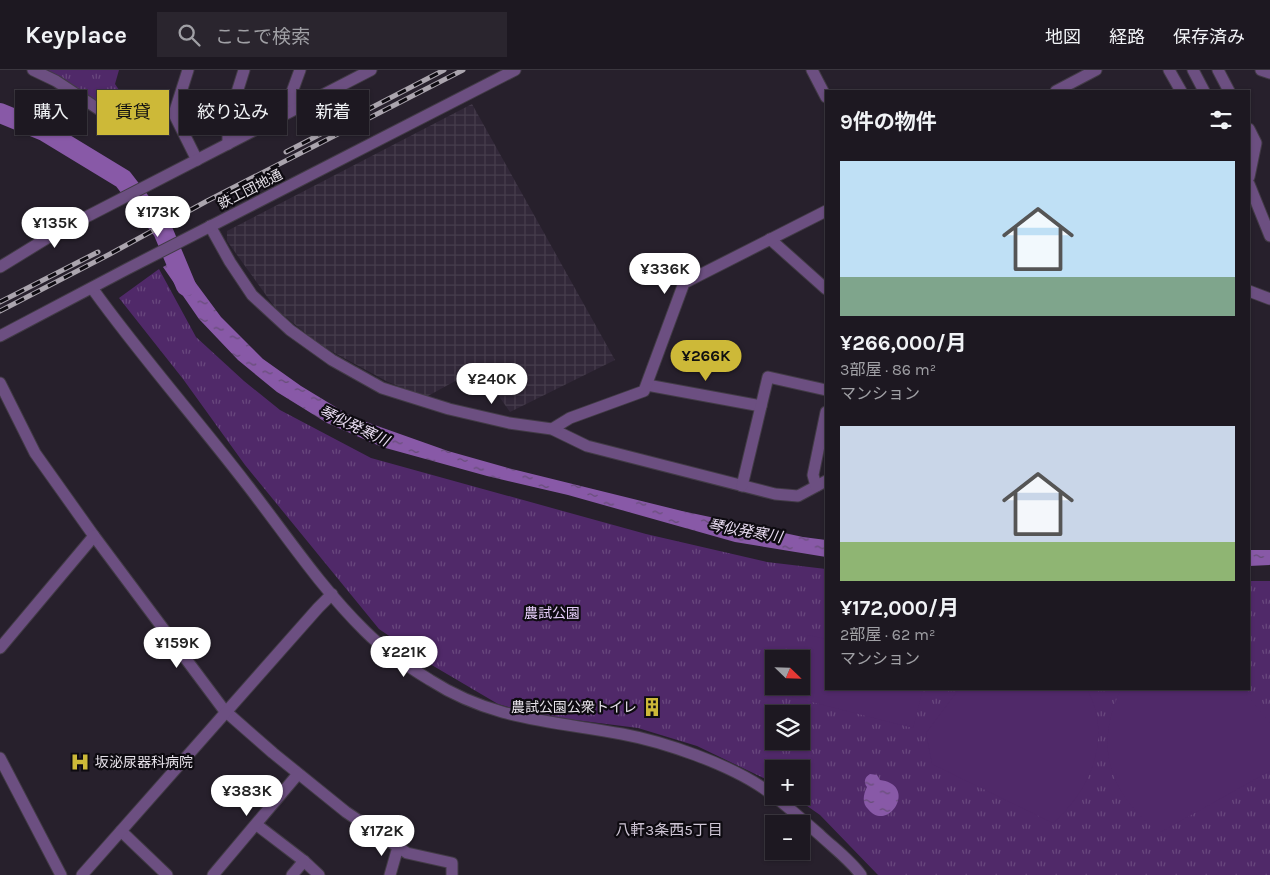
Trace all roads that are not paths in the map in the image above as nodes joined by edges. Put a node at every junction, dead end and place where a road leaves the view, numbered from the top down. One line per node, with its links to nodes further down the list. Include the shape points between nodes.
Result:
1 (33, 70): 21 (street)
2 (188, 70): 25 (street, via 174,114)
3 (244, 70): 24 (street, via 228,121)
4 (300, 70): 22 (street, via 292,92)
5 (371, 70): 13 (street)
6 (812, 70): 20 (street)
7 (1096, 70): 15 (street)
8 (1169, 70): 17 (street)
9 (1193, 70): 18 (street)
10 (1218, 70): 19 (street)
11 (1261, 70): 14 (street)
12 (510, 71): 29 (street, 鉄工団地通)
13 (358, 73): 22 (street)
14 (1270, 73)
15 (1079, 74): 16 (street)
16 (1057, 90)
17 (1179, 90)
18 (1203, 90)
19 (1228, 90)
20 (825, 95)
21 (97, 108)
22 (294, 110): 24 (street)
23 (1250, 131): 26 (street, via 1256,143)
24 (228, 144): 25 (street)
25 (197, 160): 32 (street, via 56,232)
26 (1250, 172)
27 (1250, 186): 30 (street)
28 (825, 212): 31 (street)
29 (206, 228): 33 (street, 鉄工団地通); 43 (street, via 252,295 290,330 332,360 382,388 449,409)
30 (1270, 236)
31 (770, 239): 34 (street); 39 (street, via 684,283)
32 (0, 267)
33 (92, 288): 37 (street, 鉄工団地通); 47 (street)
34 (825, 288)
35 (1250, 291): 36 (street)
36 (1270, 299)
37 (0, 336)
38 (0, 383): 46 (street, via 35,453)
39 (647, 384): 41 (street); 43 (street, via 644,391 570,418)
40 (825, 390): 41 (street, via 768,377)
41 (761, 406): 45 (street)
42 (825, 417): 44 (street, via 813,475)
43 (552, 429): 45 (street, via 587,446)
44 (821, 484): 45 (street, via 798,496)
45 (742, 486)
46 (94, 536): 48 (street); 49 (street)
47 (332, 594): 49 (street); 64 (street, via 388,651 462,698 522,718 624,734 667,745 717,764 762,788 814,830)
48 (0, 648)
49 (226, 712): 51 (street); 53 (street)
50 (0, 758): 56 (street)
51 (298, 774): 52 (street); 54 (street)
52 (257, 825): 55 (street); 59 (street)
53 (121, 831): 57 (street); 58 (street)
54 (398, 847): 62 (street); 63 (street, via 407,853 452,863)
55 (304, 860): 60 (street); 61 (street)
56 (61, 875)
57 (82, 875)
58 (167, 875)
59 (213, 875)
60 (292, 875)
61 (319, 875)
62 (390, 875)
63 (452, 875)
64 (861, 875)

